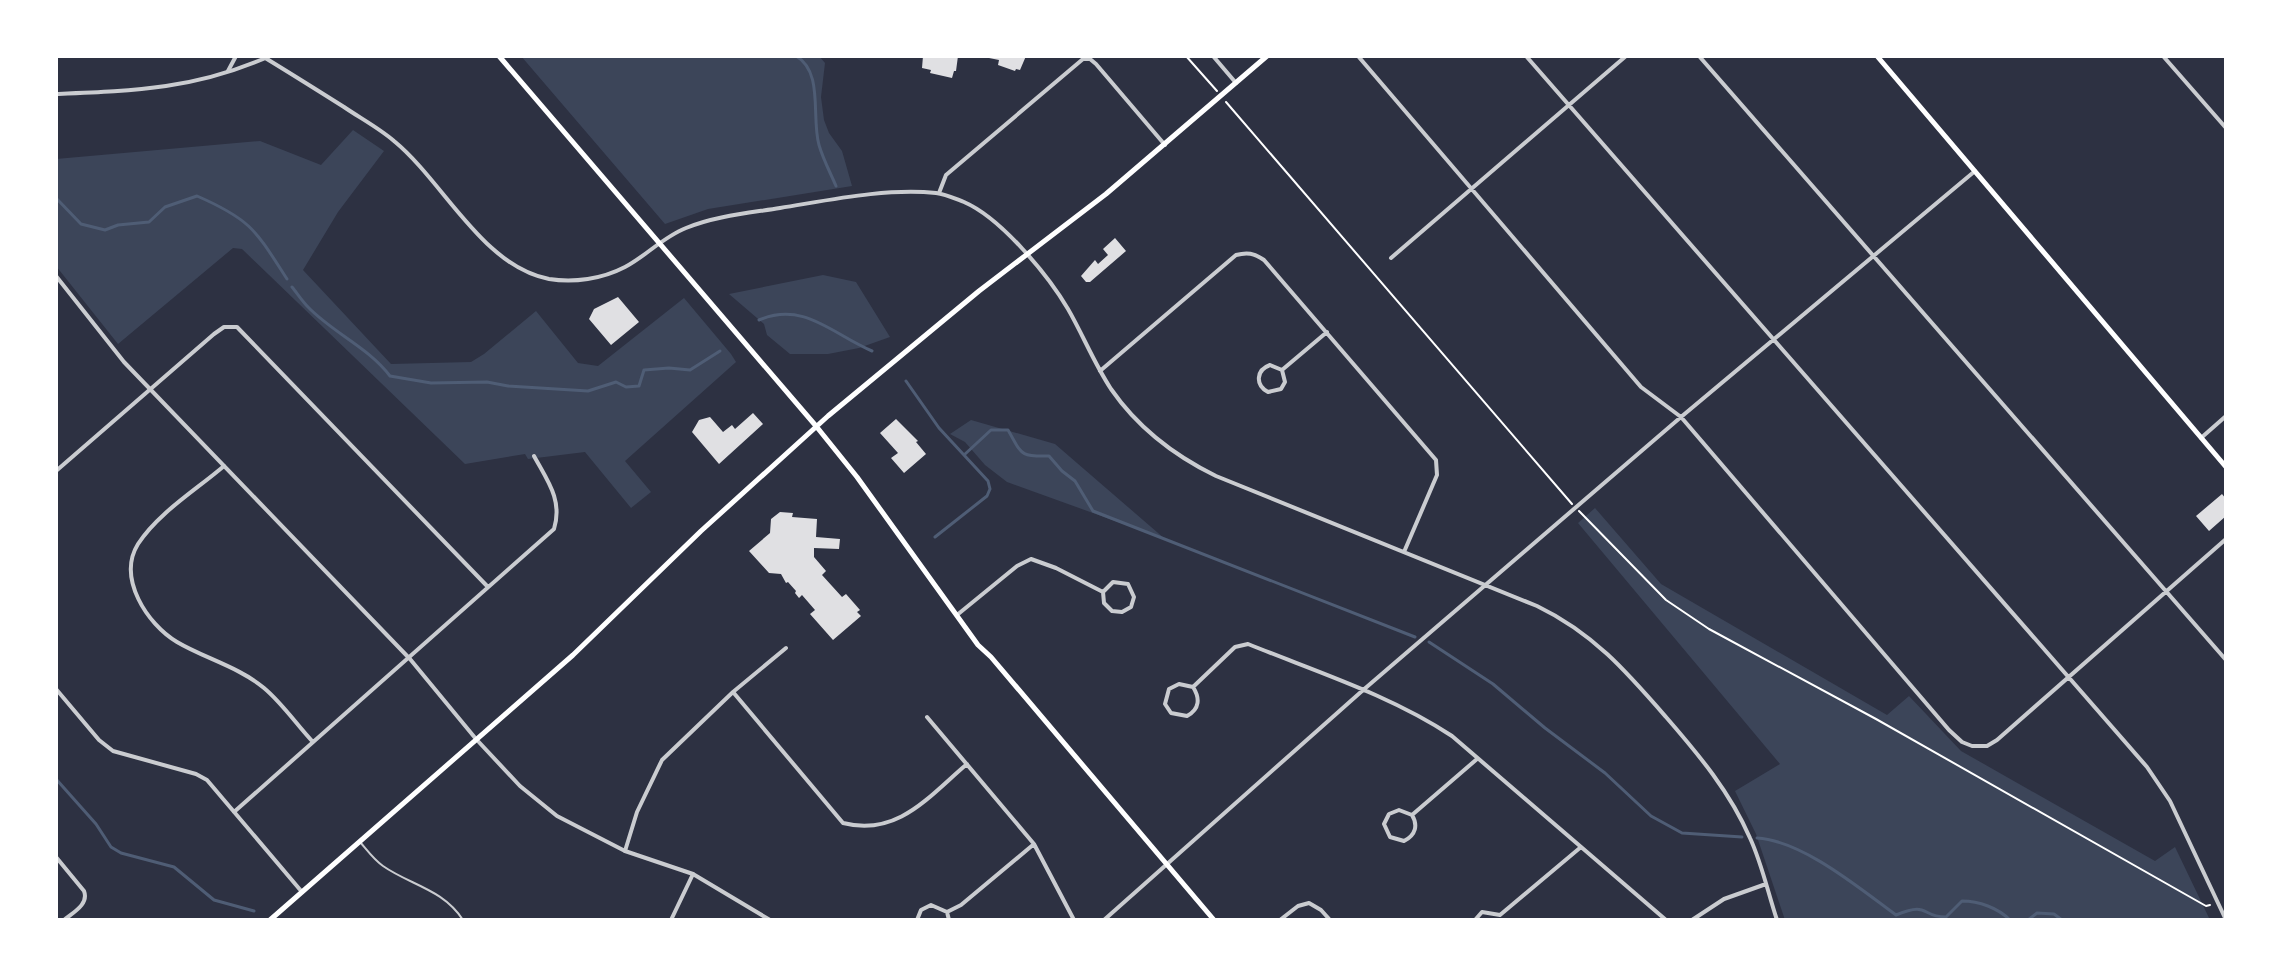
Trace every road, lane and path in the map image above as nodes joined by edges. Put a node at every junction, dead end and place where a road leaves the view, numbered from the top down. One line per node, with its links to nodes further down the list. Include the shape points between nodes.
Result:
1 (236, 56): 13 (street)
2 (499, 56): 24 (main road)
3 (1186, 56): 15 (path)
4 (1213, 56): 14 (street)
5 (1267, 56): 14 (main road)
6 (1358, 56): 22 (street)
7 (1526, 56): 18 (street)
8 (1626, 56): 18 (street)
9 (1699, 56): 25 (street)
10 (1877, 56): 21 (main road)
11 (2163, 56): 19 (street)
12 (266, 57): 13 (street); 24 (street, via 392,139 501,257 520,269 574,281 624,268)
13 (225, 74): 16 (street, via 159,89)
14 (1236, 83): 20 (main road)
15 (1213, 88)
16 (56, 94)
17 (1227, 104): 42 (path)
18 (1569, 106): 22 (street); 30 (street)
19 (2226, 128)
20 (1165, 145): 23 (street, via 1096,64 1083,59 946,175); 26 (main road)
21 (1975, 170): 25 (street); 37 (main road)
22 (1472, 190): 27 (street); 35 (street, via 1641,387)
23 (939, 193): 24 (street, via 862,196 725,217 686,228); 26 (street, via 995,221)
24 (660, 243): 36 (main road)
25 (1873, 254): 30 (street); 47 (street)
26 (1026, 255): 32 (street, via 1066,305); 36 (main road)
27 (1391, 258)
28 (56, 276): 33 (street)
29 (1327, 332): 31 (street); 32 (street, via 1264,260 1245,253 1236,255); 44 (street, via 1436,460 1437,475)
30 (1775, 338): 35 (street); 53 (street)
31 (1282, 370): 31 (street, via 1286,377 1281,389 1268,392 1261,386 1262,369 1275,365)
32 (1100, 371): 44 (street, via 1130,412 1186,461)
33 (150, 389): 39 (street); 41 (street); 46 (street, via 214,334 237,327)
34 (2226, 416): 37 (street)
35 (1681, 417): 42 (street); 53 (street, via 1962,742 1975,747 1997,740)
36 (816, 426): 49 (main road); 59 (main road)
37 (2201, 438): 40 (main road)
38 (534, 456): 46 (street, via 557,499 559,515 554,529)
39 (224, 466): 51 (street); 60 (street, via 138,545 130,573 134,592 172,639 263,687)
40 (2226, 467)
41 (56, 471)
42 (1575, 508): 45 (street); 74 (path, via 1651,587 1709,629)
43 (2226, 539): 47 (street)
44 (1404, 552): 45 (street)
45 (1486, 585): 56 (street); 72 (street, via 1567,622 1602,647 1634,680 1722,785 1750,837)
46 (488, 587): 51 (street)
47 (2168, 591): 52 (street); 53 (street)
48 (1103, 592): 48 (street, via 1113,582 1128,584 1131,607 1112,611); 49 (street, via 1031,559)
49 (957, 615): 70 (main road)
50 (786, 648): 57 (street)
51 (410, 659): 59 (street); 60 (street)
52 (2226, 660)
53 (2067, 678): 93 (street, via 2147,767 2170,801)
54 (1193, 687): 54 (street, via 1196,709 1187,716 1171,713 1165,704 1169,689 1179,684); 56 (street, via 1241,644 1248,644)
55 (56, 689): 63 (street, via 113,751 201,777)
56 (1362, 691): 61 (street, via 1425,718); 70 (street)
57 (733, 692): 62 (street, via 843,823 863,828 906,816); 68 (street, via 662,760)
58 (927, 717): 62 (street)
59 (476, 739): 65 (main road); 68 (street, via 557,816)
60 (313, 742): 63 (street)
61 (1477, 759): 64 (street); 67 (street)
62 (967, 764): 66 (street)
63 (234, 812): 73 (street)
64 (1412, 815): 64 (street, via 1399,810 1389,814 1384,824 1390,837 1404,841 1412,835)
65 (359, 841): 73 (main road); 79 (lane, via 380,864 431,890)
66 (1034, 844): 75 (street); 84 (street)
67 (1581, 847): 76 (street); 90 (street)
68 (625, 851): 71 (street)
69 (56, 857): 77 (street, via 86,896)
70 (1166, 866): 85 (street); 86 (main road)
71 (693, 874): 80 (street); 81 (street)
72 (1766, 884): 91 (street, via 1724,899); 92 (street)
73 (302, 892): 78 (main road)
74 (2206, 906)
75 (947, 912): 82 (street, via 926,906); 83 (street)
76 (1500, 917): 89 (street, via 1487,911)
77 (64, 920)
78 (270, 920)
79 (463, 920)
80 (671, 920)
81 (770, 920)
82 (917, 920)
83 (949, 920)
84 (1074, 920)
85 (1104, 920)
86 (1214, 920)
87 (1280, 920): 88 (street, via 1309,903)
88 (1330, 920)
89 (1475, 920)
90 (1666, 920)
91 (1692, 920)
92 (1777, 920)
93 (2226, 920)

